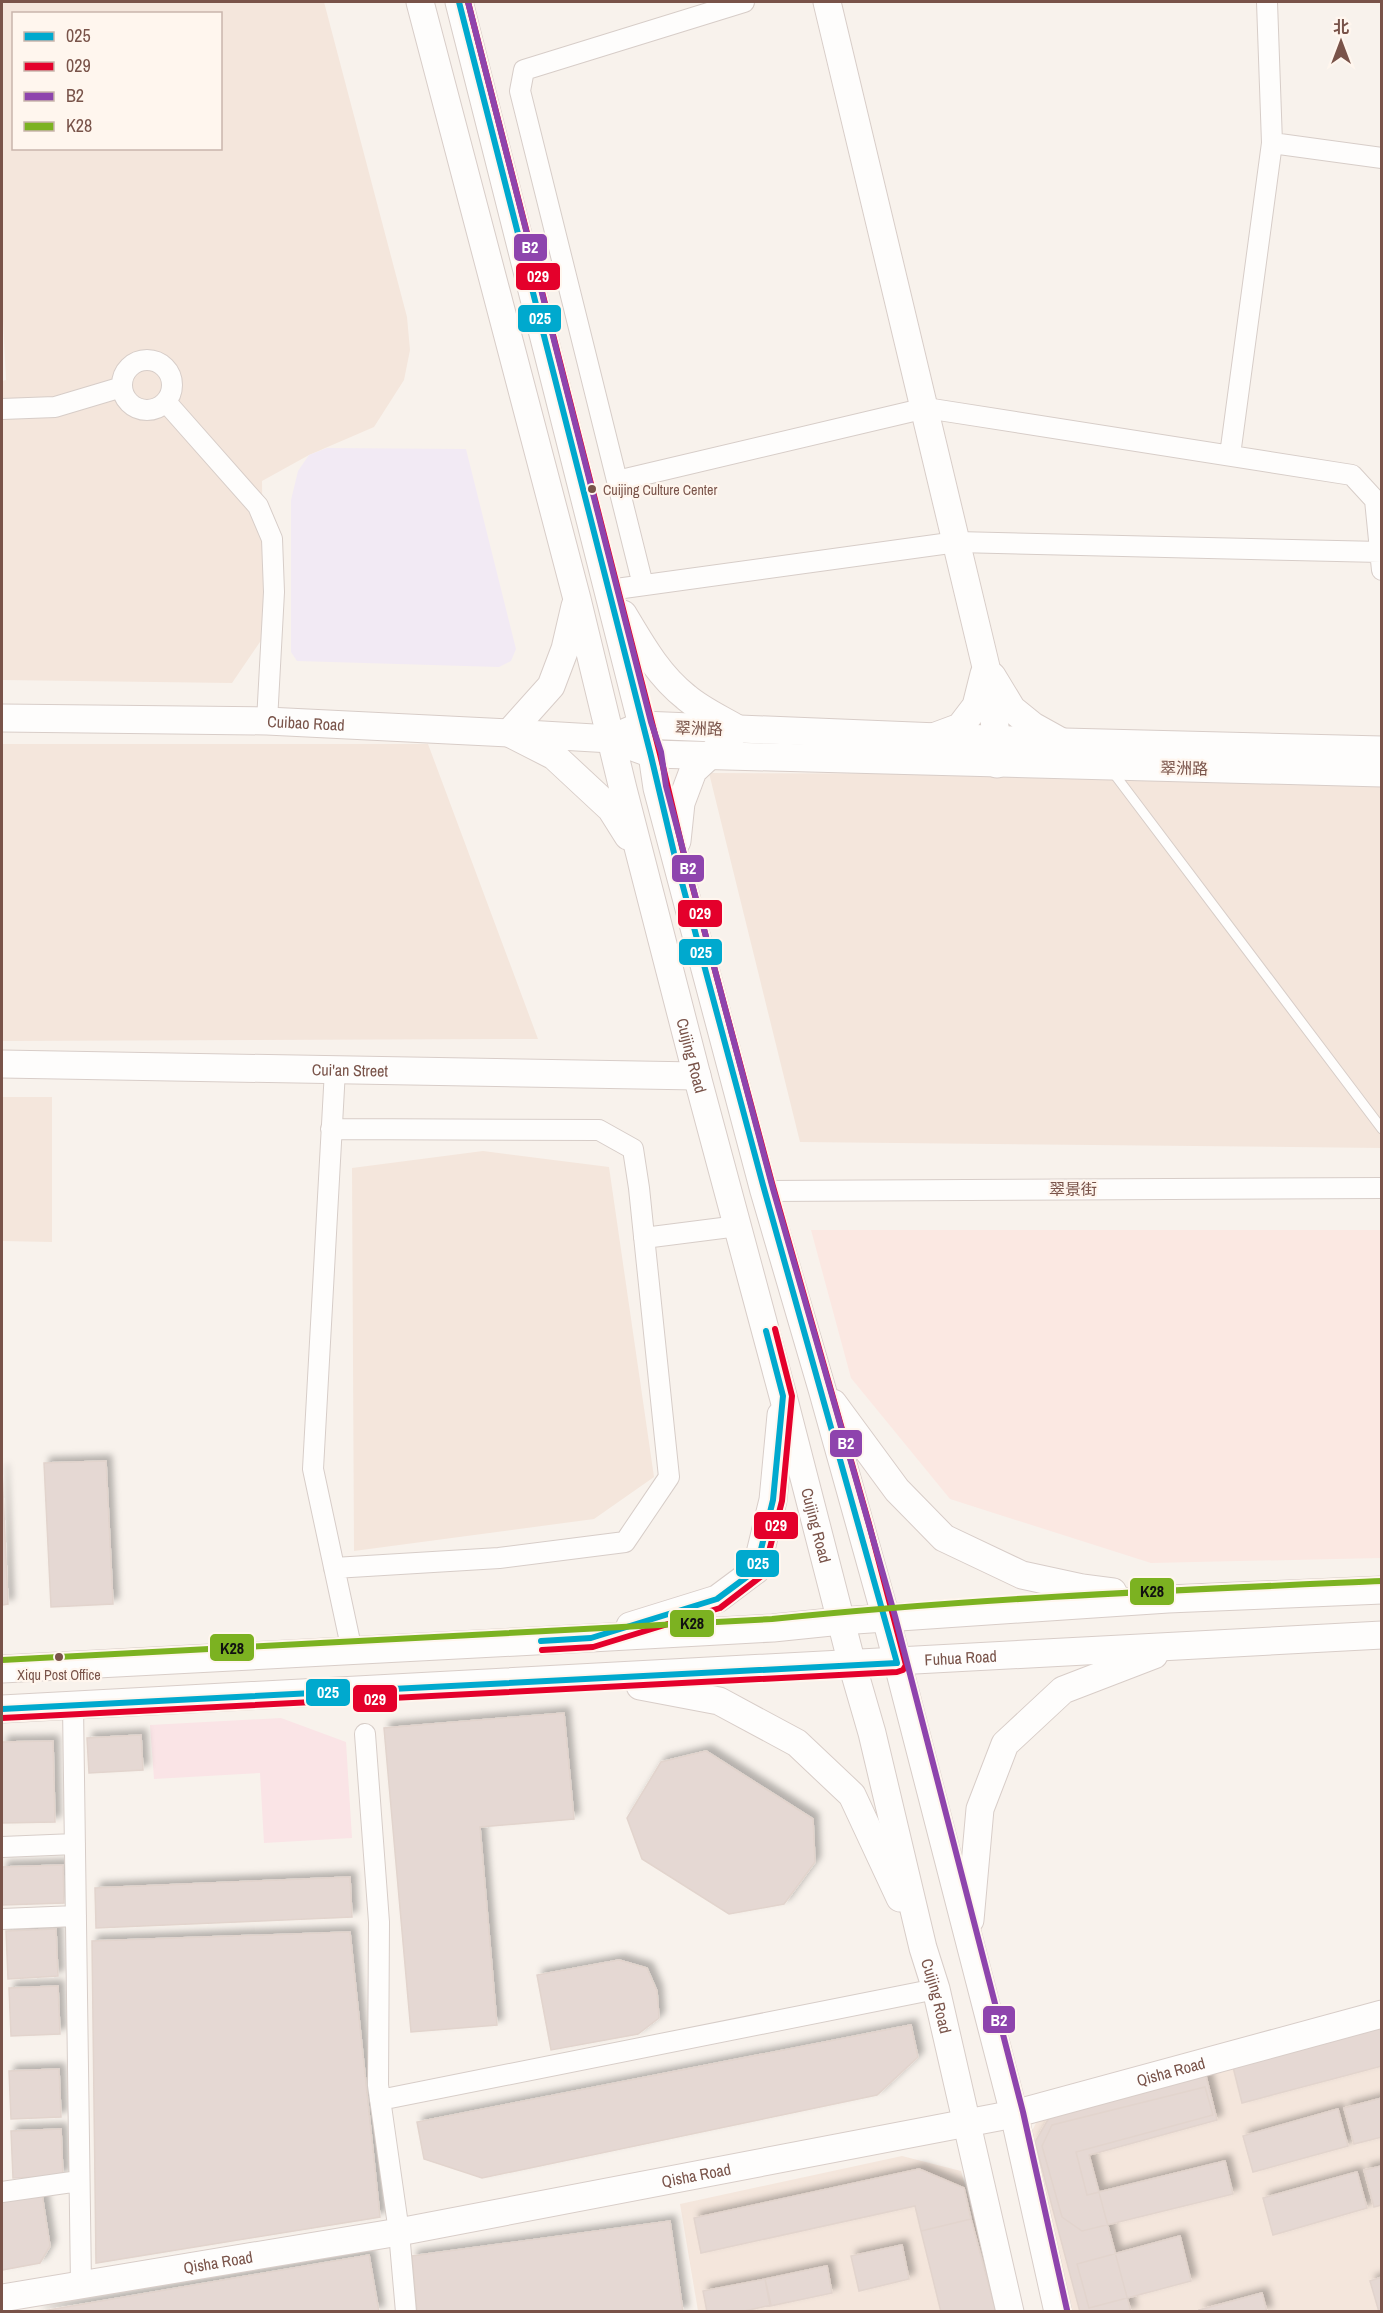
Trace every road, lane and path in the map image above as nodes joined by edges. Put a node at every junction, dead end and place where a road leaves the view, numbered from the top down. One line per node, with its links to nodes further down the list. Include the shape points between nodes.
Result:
1 (420, 2): 19 (main road, Cuijing Road)
2 (459, 2): 18 (main road)
3 (744, 2): 13 (street, via 524,70 520,91)
4 (827, 2): 10 (main road)
5 (1267, 2): 6 (street)
6 (1272, 143): 7 (street); 12 (street)
7 (1382, 158)
8 (122, 387): 9 (street, via 128,402 143,410 159,408); 9 (street, via 125,371 131,365 147,359 156,361 172,379); 11 (street, via 55,407)
9 (166, 402): 22 (street, via 258,506 272,539 274,592)
10 (926, 408): 12 (street); 13 (street); 14 (main road)
11 (2, 410)
12 (1230, 455): 15 (street, via 1352,475 1375,500)
13 (617, 481): 17 (street)
14 (957, 542): 15 (street); 17 (street); 20 (main road)
15 (1381, 552): 16 (street)
16 (1382, 570)
17 (643, 585): 18 (street)
18 (609, 590): 23 (main road); 24 (main road, via 667,680 687,698)
19 (577, 599): 25 (main road, via 565,650 551,686); 27 (main road, Cuijing Road)
20 (986, 667): 26 (main road, via 976,706 960,727); 28 (main road, via 1012,709); 30 (main road)
21 (2, 718): 22 (main road, Cuibao Road)
22 (267, 721): 25 (main road, Cuibao Road)
23 (642, 725): 24 (main road, 翠洲路); 27 (main road, 翠洲路); 31 (main road)
24 (738, 729): 26 (main road, 翠洲路); 32 (main road)
25 (509, 733): 27 (main road, Cuibao Road); 36 (main road, via 554,756 580,780 610,809)
26 (931, 738): 30 (main road, 翠洲路)
27 (611, 740): 31 (main road, 翠洲路); 36 (main road, Cuijing Road)
28 (1064, 742): 29 (main road, 翠洲路); 30 (main road, 翠洲路)
29 (1382, 750)
30 (997, 752): 32 (main road, 翠洲路); 33 (main road, 翠洲路)
31 (652, 754): 32 (main road, 翠洲路); 35 (main road)
32 (707, 756): 35 (main road, via 693,771 681,803)
33 (1108, 767): 34 (main road, 翠洲路); 41 (lane)
34 (1382, 773)
35 (675, 855): 43 (main road)
36 (642, 857): 39 (main road, Cuijing Road)
37 (2, 1064): 38 (main road, Cui'an Street)
38 (335, 1070): 39 (main road, Cui'an Street); 40 (street)
39 (698, 1076): 44 (main road, Cuijing Road)
40 (331, 1129): 45 (street, via 599,1130 633,1149); 48 (street, via 313,1468)
41 (1382, 1129)
42 (1382, 1188): 43 (street, 翠景街)
43 (764, 1191): 46 (main road)
44 (738, 1226): 45 (street); 47 (main road, Cuijing Road)
45 (644, 1238): 48 (street, via 669,1477 625,1542 499,1558)
46 (822, 1389): 50 (main road, via 897,1490 944,1538 1022,1575 1082,1588); 51 (main road)
47 (783, 1396): 52 (main road, Cuijing Road); 54 (main road, via 773,1500 756,1570 717,1599)
48 (334, 1568): 56 (street)
49 (1382, 1590): 50 (main road)
50 (1168, 1599): 51 (main road)
51 (886, 1618): 52 (main road); 57 (main road)
52 (841, 1621): 54 (main road); 58 (main road, Cuijing Road)
53 (1382, 1635): 55 (main road, Fuhua Road)
54 (591, 1638): 56 (main road)
55 (1178, 1645): 57 (main road, Fuhua Road); 68 (main road, via 1063,1690 1005,1744 980,1809)
56 (352, 1652): 59 (main road)
57 (897, 1663): 58 (main road, Fuhua Road); 68 (main road)
58 (852, 1664): 60 (main road, Fuhua Road); 69 (main road, Cuijing Road)
59 (2, 1669)
60 (595, 1678): 61 (main road, Fuhua Road); 69 (main road, via 719,1701 797,1743 852,1795)
61 (73, 1706): 62 (main road, Fuhua Road); 64 (street)
62 (2, 1709)
63 (365, 1734): 72 (street, via 379,1922)
64 (75, 1844): 65 (street); 66 (street)
65 (2, 1847)
66 (76, 1916): 67 (street); 75 (street)
67 (2, 1919)
68 (969, 1939): 73 (main road)
69 (923, 1948): 70 (main road, Cuijing Road)
70 (936, 1989): 72 (street); 74 (main road, Cuijing Road)
71 (1382, 2014): 73 (main road, Qisha Road)
72 (380, 2100): 77 (street)
73 (1014, 2114): 74 (main road, Qisha Road); 82 (main road)
74 (966, 2124): 77 (main road, Qisha Road); 81 (main road, Cuijing Road)
75 (79, 2181): 76 (street); 78 (street)
76 (2, 2192)
77 (399, 2232): 78 (main road, Qisha Road); 80 (street)
78 (81, 2285): 79 (main road, Qisha Road)
79 (2, 2298)
80 (405, 2312)
81 (1010, 2312)
82 (1058, 2312)

